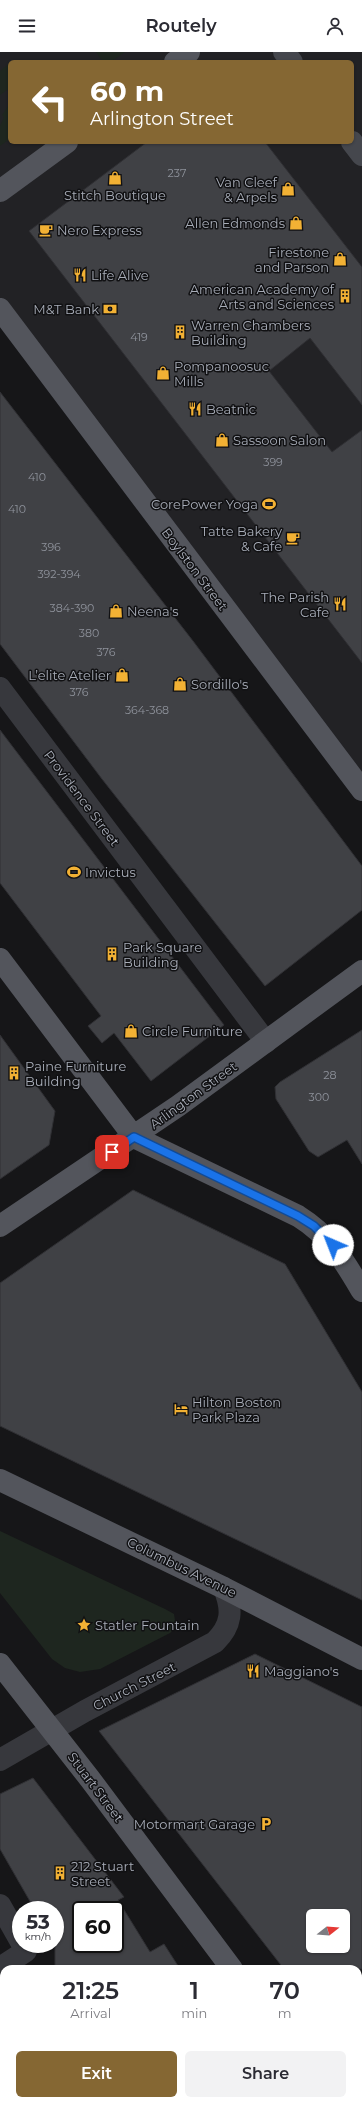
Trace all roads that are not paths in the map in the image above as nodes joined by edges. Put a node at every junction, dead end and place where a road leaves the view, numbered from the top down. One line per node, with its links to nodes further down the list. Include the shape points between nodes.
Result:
1 (189, 52): 3 (main road)
2 (284, 52): 4 (main road)
3 (178, 60)
4 (290, 60)
5 (64, 144): 8 (main road)
6 (354, 144): 7 (main road)
7 (362, 155)
8 (0, 191)
9 (0, 309): 11 (main road, Boylston Street)
10 (0, 688): 14 (street, Providence Street)
11 (362, 790)
12 (0, 959): 15 (main road)
13 (362, 971): 14 (main road, Arlington Street)
14 (266, 1042): 15 (main road, Arlington Street)
15 (134, 1137): 16 (main road, Arlington Street); 17 (main road, via 314,1226 338,1252)
16 (0, 1226)
17 (362, 1291)
18 (0, 1480): 19 (main road, Columbus Avenue)
19 (224, 1588): 20 (main road, Columbus Avenue); 22 (street, Church Street, via 229,1598 229,1622 224,1633 215,1642 85,1711)
20 (362, 1660)
21 (0, 1664): 22 (main road, Stuart Street)
22 (53, 1731): 23 (street, Church Street); 28 (main road, Stuart Street)
23 (0, 1760)
24 (0, 1905): 25 (street)
25 (12, 1926)
26 (16, 1953): 27 (street)
27 (3, 1965)
28 (229, 1965)

